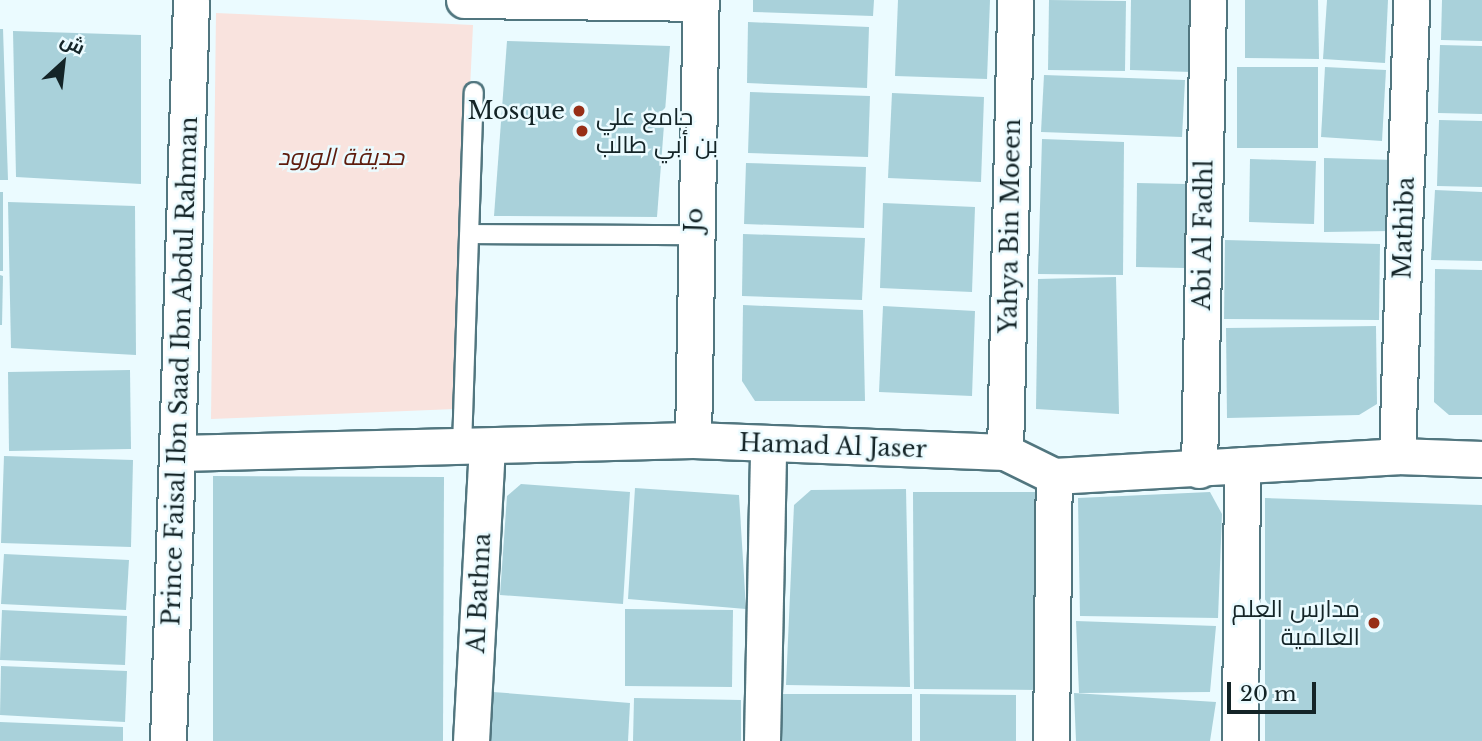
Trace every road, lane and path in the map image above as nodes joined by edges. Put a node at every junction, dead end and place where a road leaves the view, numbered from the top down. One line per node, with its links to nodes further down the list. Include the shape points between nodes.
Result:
1 (191, 0): 14 (street, Prince Faisal Ibn Saad Ibn Abdul Rahman)
2 (464, 0): 6 (street)
3 (1015, 0): 13 (street, Yahya Bin Moeen)
4 (1208, 0): 18 (street, Abi Al Fadhl)
5 (1410, 0): 15 (street, Mathiba)
6 (701, 2): 9 (street, Jo)
7 (474, 92): 8 (lane)
8 (471, 234): 9 (lane); 12 (lane)
9 (693, 235): 10 (street, Jo)
10 (692, 440): 11 (street, Hamad Al Jaser); 12 (street, Hamad Al Jaser)
11 (768, 445): 13 (street, Hamad Al Jaser); 22 (street)
12 (474, 447): 14 (street, Hamad Al Jaser); 21 (street, Al Bathna)
13 (1005, 452): 19 (street, Hamad Al Jaser)
14 (179, 453): 20 (street, Prince Faisal Ibn Saad Ibn Abdul Rahman)
15 (1397, 456): 16 (street, Hamad Al Jaser); 17 (street, Hamad Al Jaser)
16 (1482, 459)
17 (1242, 465): 18 (street, Hamad Al Jaser); 24 (street)
18 (1199, 470): 19 (street, Hamad Al Jaser)
19 (1054, 476): 23 (street)
20 (168, 741)
21 (471, 741)
22 (762, 741)
23 (1051, 741)
24 (1240, 741)

